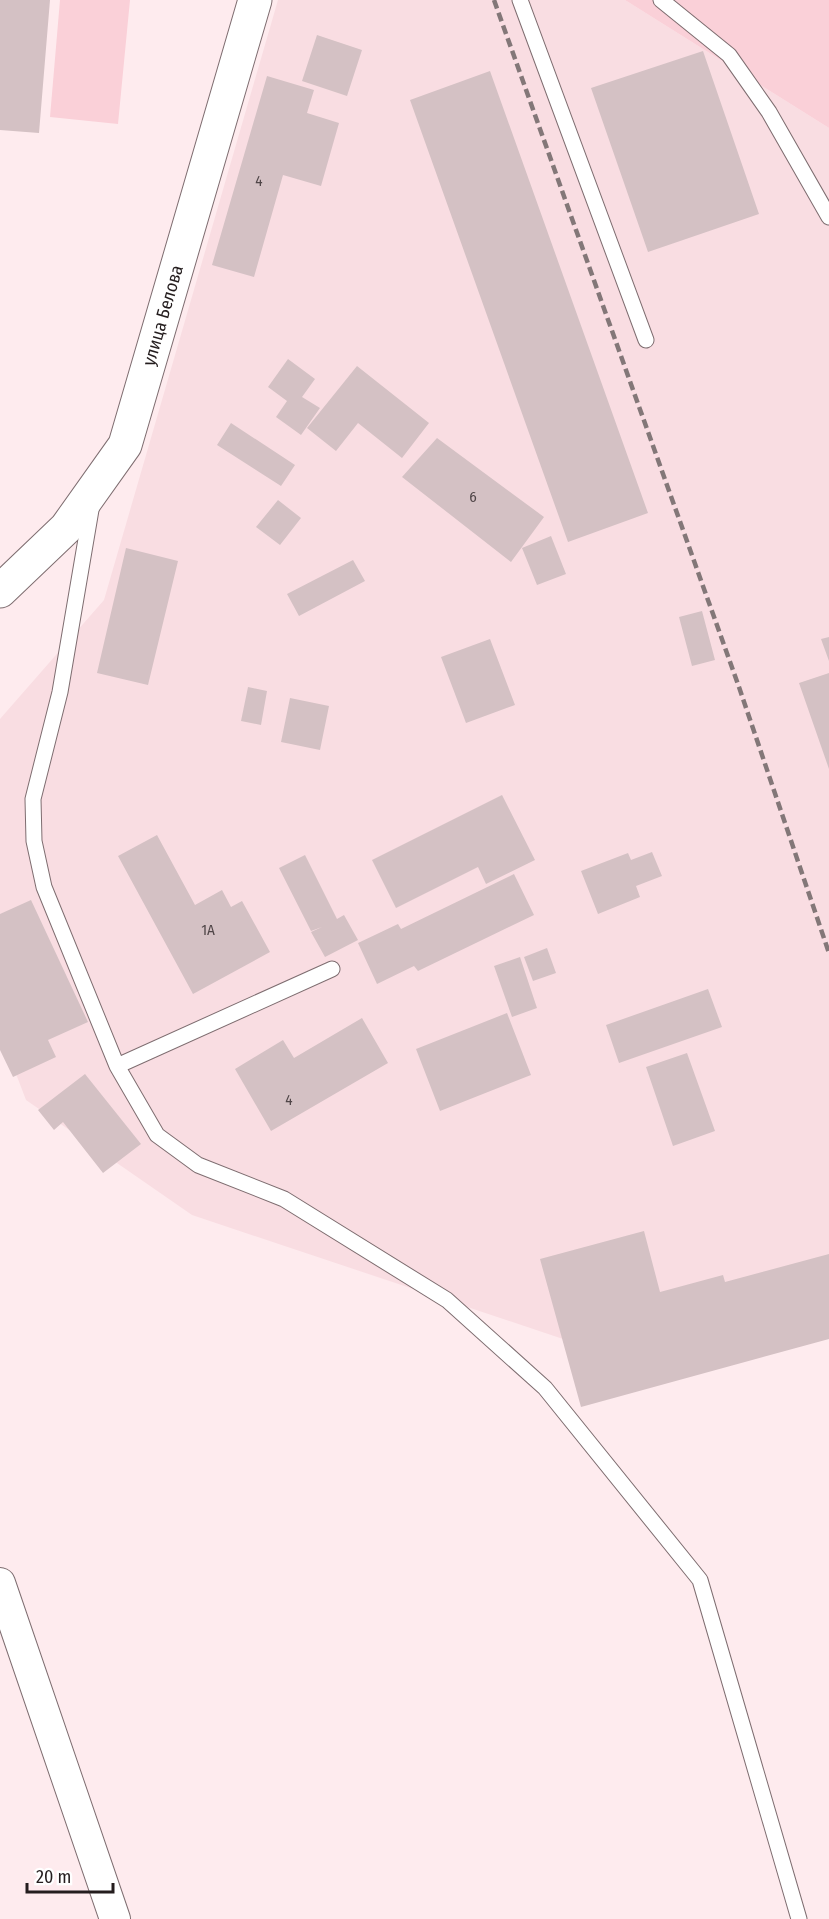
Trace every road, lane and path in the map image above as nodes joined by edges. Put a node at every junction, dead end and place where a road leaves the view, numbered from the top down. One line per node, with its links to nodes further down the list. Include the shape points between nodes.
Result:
1 (255, 0): 6 (main road, улица Белова, via 125,444)
2 (520, 0): 5 (lane)
3 (661, 0): 4 (lane, via 729,55 769,112)
4 (829, 217)
5 (646, 340)
6 (95, 487): 7 (main road, улица Белова, via 66,528); 9 (lane, via 60,692 33,799 34,841 44,887)
7 (0, 591)
8 (332, 969): 9 (lane)
9 (117, 1066): 12 (lane, via 157,1135 198,1165 284,1199 447,1300 545,1388 700,1580)
10 (0, 1583): 11 (street)
11 (115, 1919)
12 (799, 1919)

